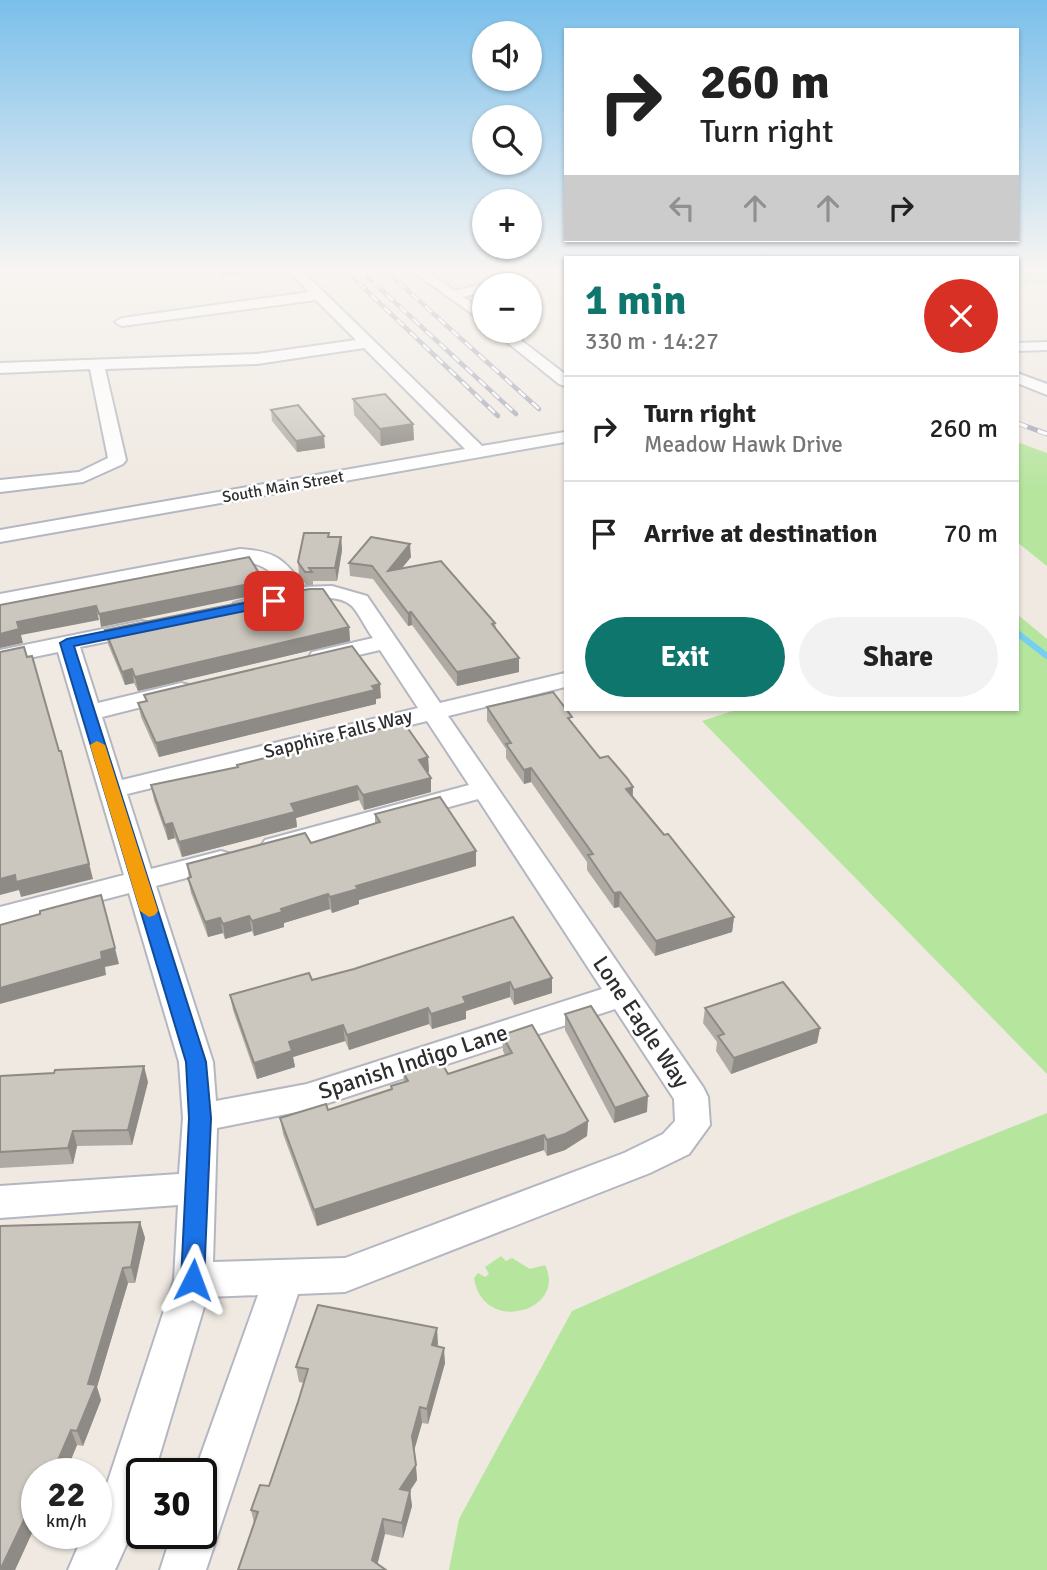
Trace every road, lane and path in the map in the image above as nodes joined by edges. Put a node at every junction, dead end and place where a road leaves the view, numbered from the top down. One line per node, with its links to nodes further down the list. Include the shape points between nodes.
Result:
1 (365, 343): 6 (street, via 257,359)
2 (367, 343): 12 (street)
3 (516, 343): 8 (street)
4 (1047, 346): 5 (street)
5 (1019, 347)
6 (96, 363): 7 (street); 13 (street, via 117,460 83,477)
7 (0, 368)
8 (564, 380)
9 (1019, 380): 10 (street)
10 (1047, 390)
11 (564, 437): 12 (street, South Main Street)
12 (477, 452): 14 (street, South Main Street)
13 (0, 486)
14 (0, 536)
15 (299, 596): 16 (street, via 271,559 240,555); 17 (street, Lone Eagle Way); 19 (street, Lone Eagle Way, via 326,592 359,600)
16 (0, 600)
17 (217, 613)
18 (162, 624): 20 (street)
19 (387, 642): 22 (street); 25 (street, Lone Eagle Way)
20 (67, 643): 21 (street); 26 (street)
21 (0, 657)
22 (295, 663)
23 (564, 680): 25 (street, Sapphire Falls Way)
24 (204, 685): 26 (street)
25 (433, 711): 27 (street, Lone Eagle Way); 28 (street, Sapphire Falls Way)
26 (87, 713): 28 (street)
27 (486, 789): 29 (street); 31 (street, Lone Eagle Way)
28 (112, 790): 29 (street)
29 (140, 882): 30 (street); 32 (street, via 196,1062)
30 (0, 917)
31 (623, 994): 32 (street, Spanish Indigo Lane, via 307,1097); 35 (street, Lone Eagle Way, via 691,1097 693,1125 676,1144 345,1275)
32 (200, 1118): 33 (street)
33 (198, 1188): 34 (street); 36 (street)
34 (0, 1202)
35 (284, 1277): 36 (street, Lone Eagle Way); 37 (street)
36 (193, 1280): 39 (street, via 125,1497)
37 (217, 1470)
38 (190, 1549): 40 (street)
39 (91, 1570)
40 (183, 1570)

